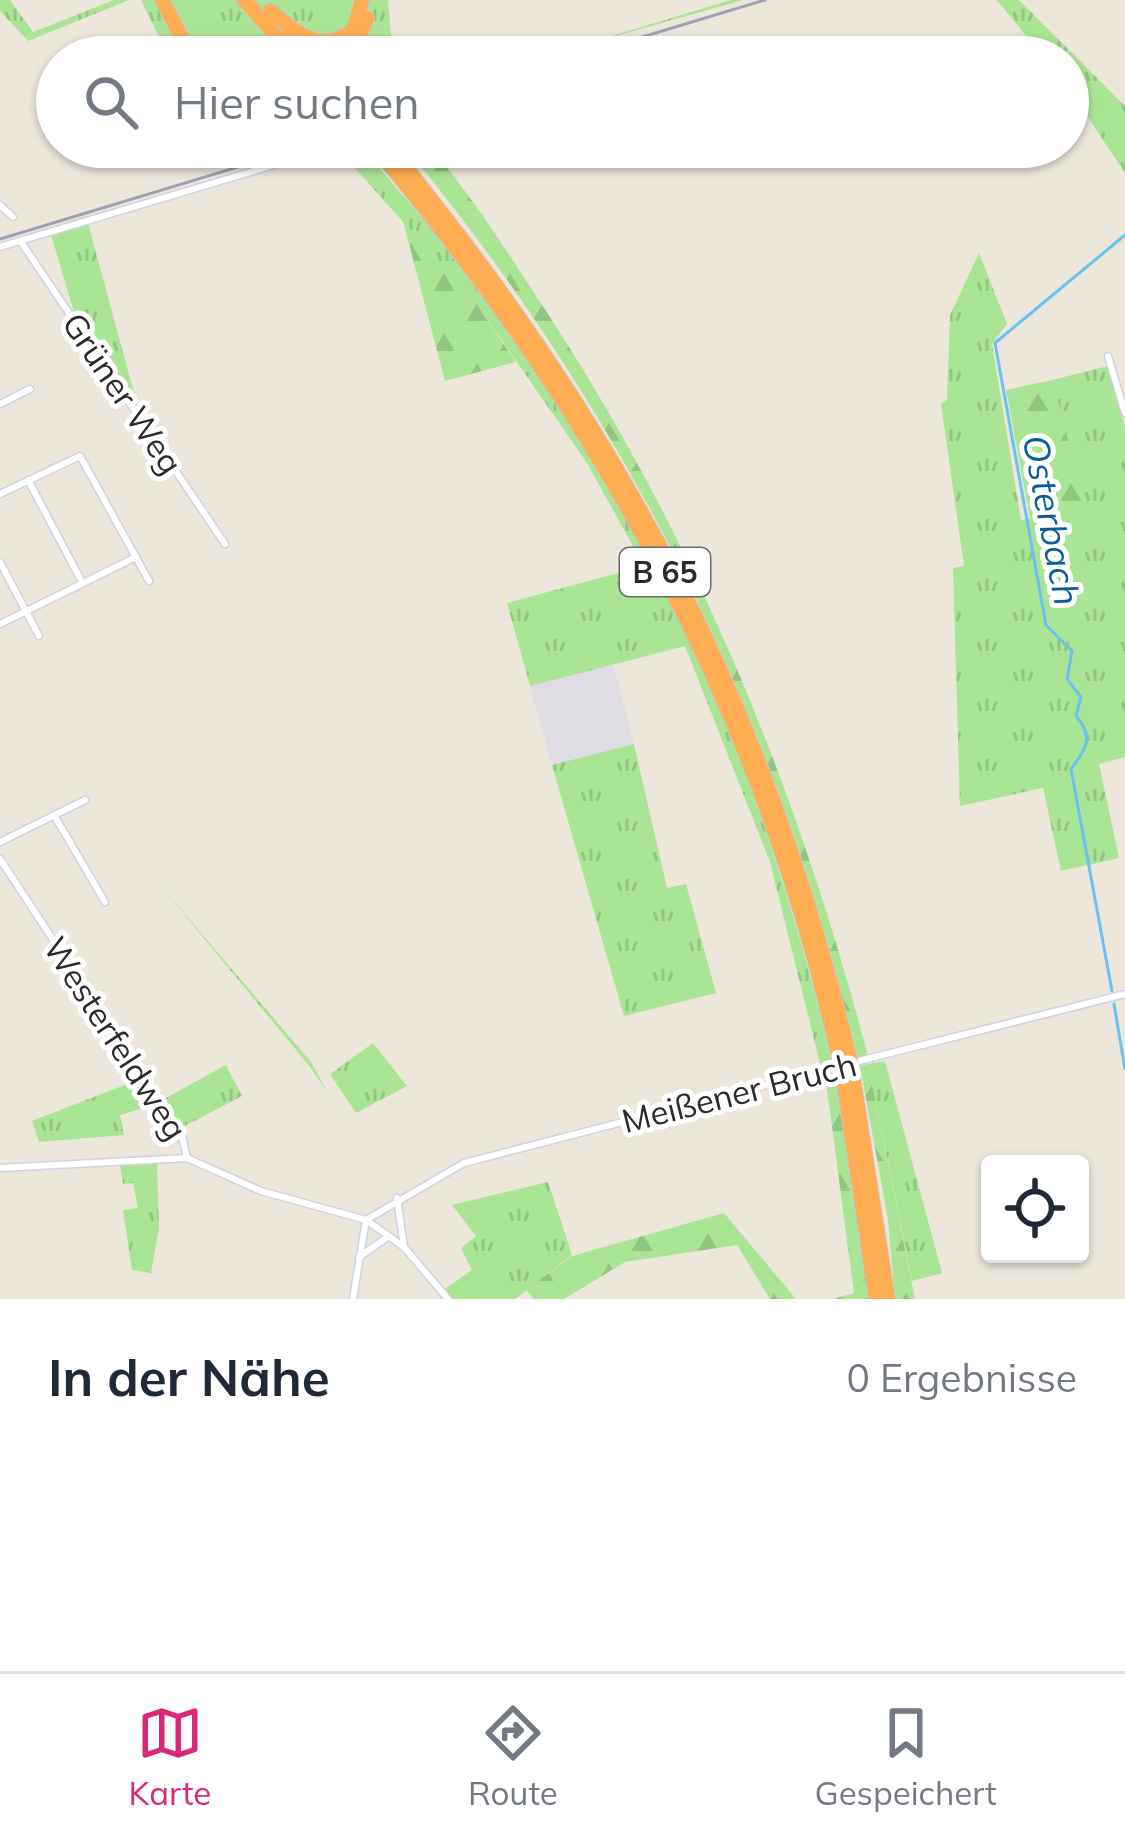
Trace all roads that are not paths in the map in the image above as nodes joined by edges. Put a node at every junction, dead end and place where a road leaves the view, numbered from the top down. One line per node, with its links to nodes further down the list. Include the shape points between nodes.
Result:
1 (164, 0): 5 (highway)
2 (244, 0): 4 (highway)
3 (364, 0): 9 (highway, via 354,28); 10 (highway)
4 (264, 10): 6 (highway); 7 (highway); 8 (highway)
5 (184, 36)
6 (282, 36)
7 (289, 36)
8 (303, 36)
9 (340, 36)
10 (361, 36)
11 (265, 168): 16 (street)
12 (392, 168): 38 (highway, B 65, via 528,341 662,565 771,820)
13 (405, 168): 38 (highway, B 65, via 536,336 671,560 767,777 802,881)
14 (0, 205): 15 (street)
15 (13, 217)
16 (21, 242): 17 (street); 24 (street, Grüner Weg)
17 (0, 247)
18 (1108, 356): 21 (street)
19 (30, 389): 20 (street)
20 (0, 404)
21 (1125, 413)
22 (28, 480): 23 (street); 25 (street, via 80,456); 28 (street)
23 (0, 494)
24 (225, 544)
25 (136, 557): 27 (street); 28 (street)
26 (0, 562): 29 (street)
27 (149, 581)
28 (82, 582): 29 (street)
29 (27, 611): 30 (street); 31 (street)
30 (0, 624)
31 (39, 636)
32 (85, 800): 33 (street)
33 (54, 815): 34 (street); 36 (street)
34 (0, 842)
35 (0, 859): 40 (street, Westerfeldweg, via 182,1136)
36 (105, 902)
37 (1125, 994): 42 (street, Meißener Bruch, via 491,1154)
38 (843, 1053): 39 (highway, B 65, bridge)
39 (848, 1078): 49 (highway, B 65); 50 (highway, B 65)
40 (187, 1158): 41 (street); 43 (street, via 261,1191)
41 (0, 1168)
42 (397, 1198): 43 (street, Meißener Bruch); 45 (street)
43 (366, 1220): 44 (street); 46 (street)
44 (389, 1236): 45 (street); 46 (street)
45 (404, 1246): 48 (street)
46 (359, 1257): 47 (street)
47 (353, 1299)
48 (448, 1299)
49 (875, 1299)
50 (888, 1299)

